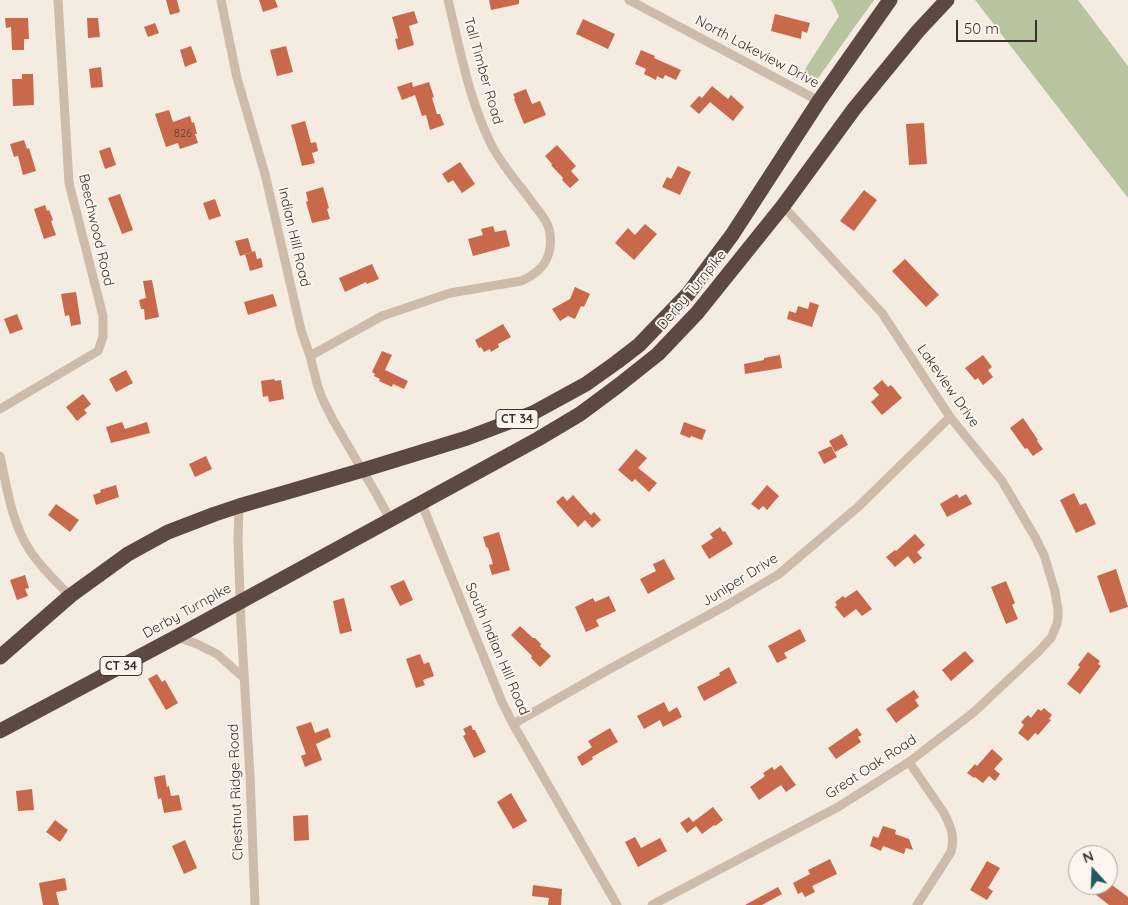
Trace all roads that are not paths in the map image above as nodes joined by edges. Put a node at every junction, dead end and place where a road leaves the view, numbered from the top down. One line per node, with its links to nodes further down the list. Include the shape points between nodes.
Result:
1 (58, 0): 10 (street, Beechwood Road, via 69,183 103,316 103,336 98,351)
2 (222, 0): 9 (street, Indian Hill Road, via 238,78)
3 (448, 0): 9 (street, Tall Timber Road, via 481,122 507,170 546,220 550,232 549,258 531,277 450,293 382,316)
4 (629, 0): 7 (street, North Lakeview Drive)
5 (890, 0): 7 (highway, Derby Turnpike / CT 34)
6 (947, 0): 8 (highway, Derby Turnpike / CT 34, via 854,109)
7 (819, 100): 13 (highway, Derby Turnpike / CT 34, via 732,235 688,294 639,345 586,384 533,414)
8 (783, 206): 11 (street, Lakeview Drive, via 882,313); 14 (highway, Derby Turnpike / CT 34, via 697,313 658,354 580,414)
9 (310, 356): 13 (street, Indian Hill Road, via 323,400)
10 (0, 409)
11 (950, 417): 19 (street, Lakeview Drive, via 1002,482 1030,529 1046,562); 23 (street, Juniper Drive, via 858,507 779,574)
12 (0, 456): 17 (street, via 13,514 28,548)
13 (363, 470): 15 (highway, Derby Turnpike / CT 34); 16 (street)
14 (421, 502): 16 (highway, Derby Turnpike / CT 34); 23 (street, South Indian Hill Road)
15 (239, 506): 17 (highway, Derby Turnpike / CT 34, via 155,539 128,554); 18 (street, Chestnut Ridge Road)
16 (390, 519): 18 (highway, Derby Turnpike / CT 34)
17 (70, 596): 21 (highway, Derby Turnpike / CT 34)
18 (240, 601): 20 (highway, Derby Turnpike / CT 34); 22 (street, Chestnut Ridge Road)
19 (1057, 603): 25 (street, Great Oak Road, via 1056,624 1045,645 974,712)
20 (176, 636): 22 (street, via 217,654); 24 (highway, Derby Turnpike / CT 34)
21 (0, 657)
22 (244, 678): 26 (street, Chestnut Ridge Road)
23 (513, 724): 27 (street, South Indian Hill Road)
24 (0, 731)
25 (908, 762): 28 (street, Great Oak Road, via 838,807); 29 (street, via 944,813 953,837 951,852)
26 (255, 905)
27 (617, 905)
28 (652, 905)
29 (917, 905)

